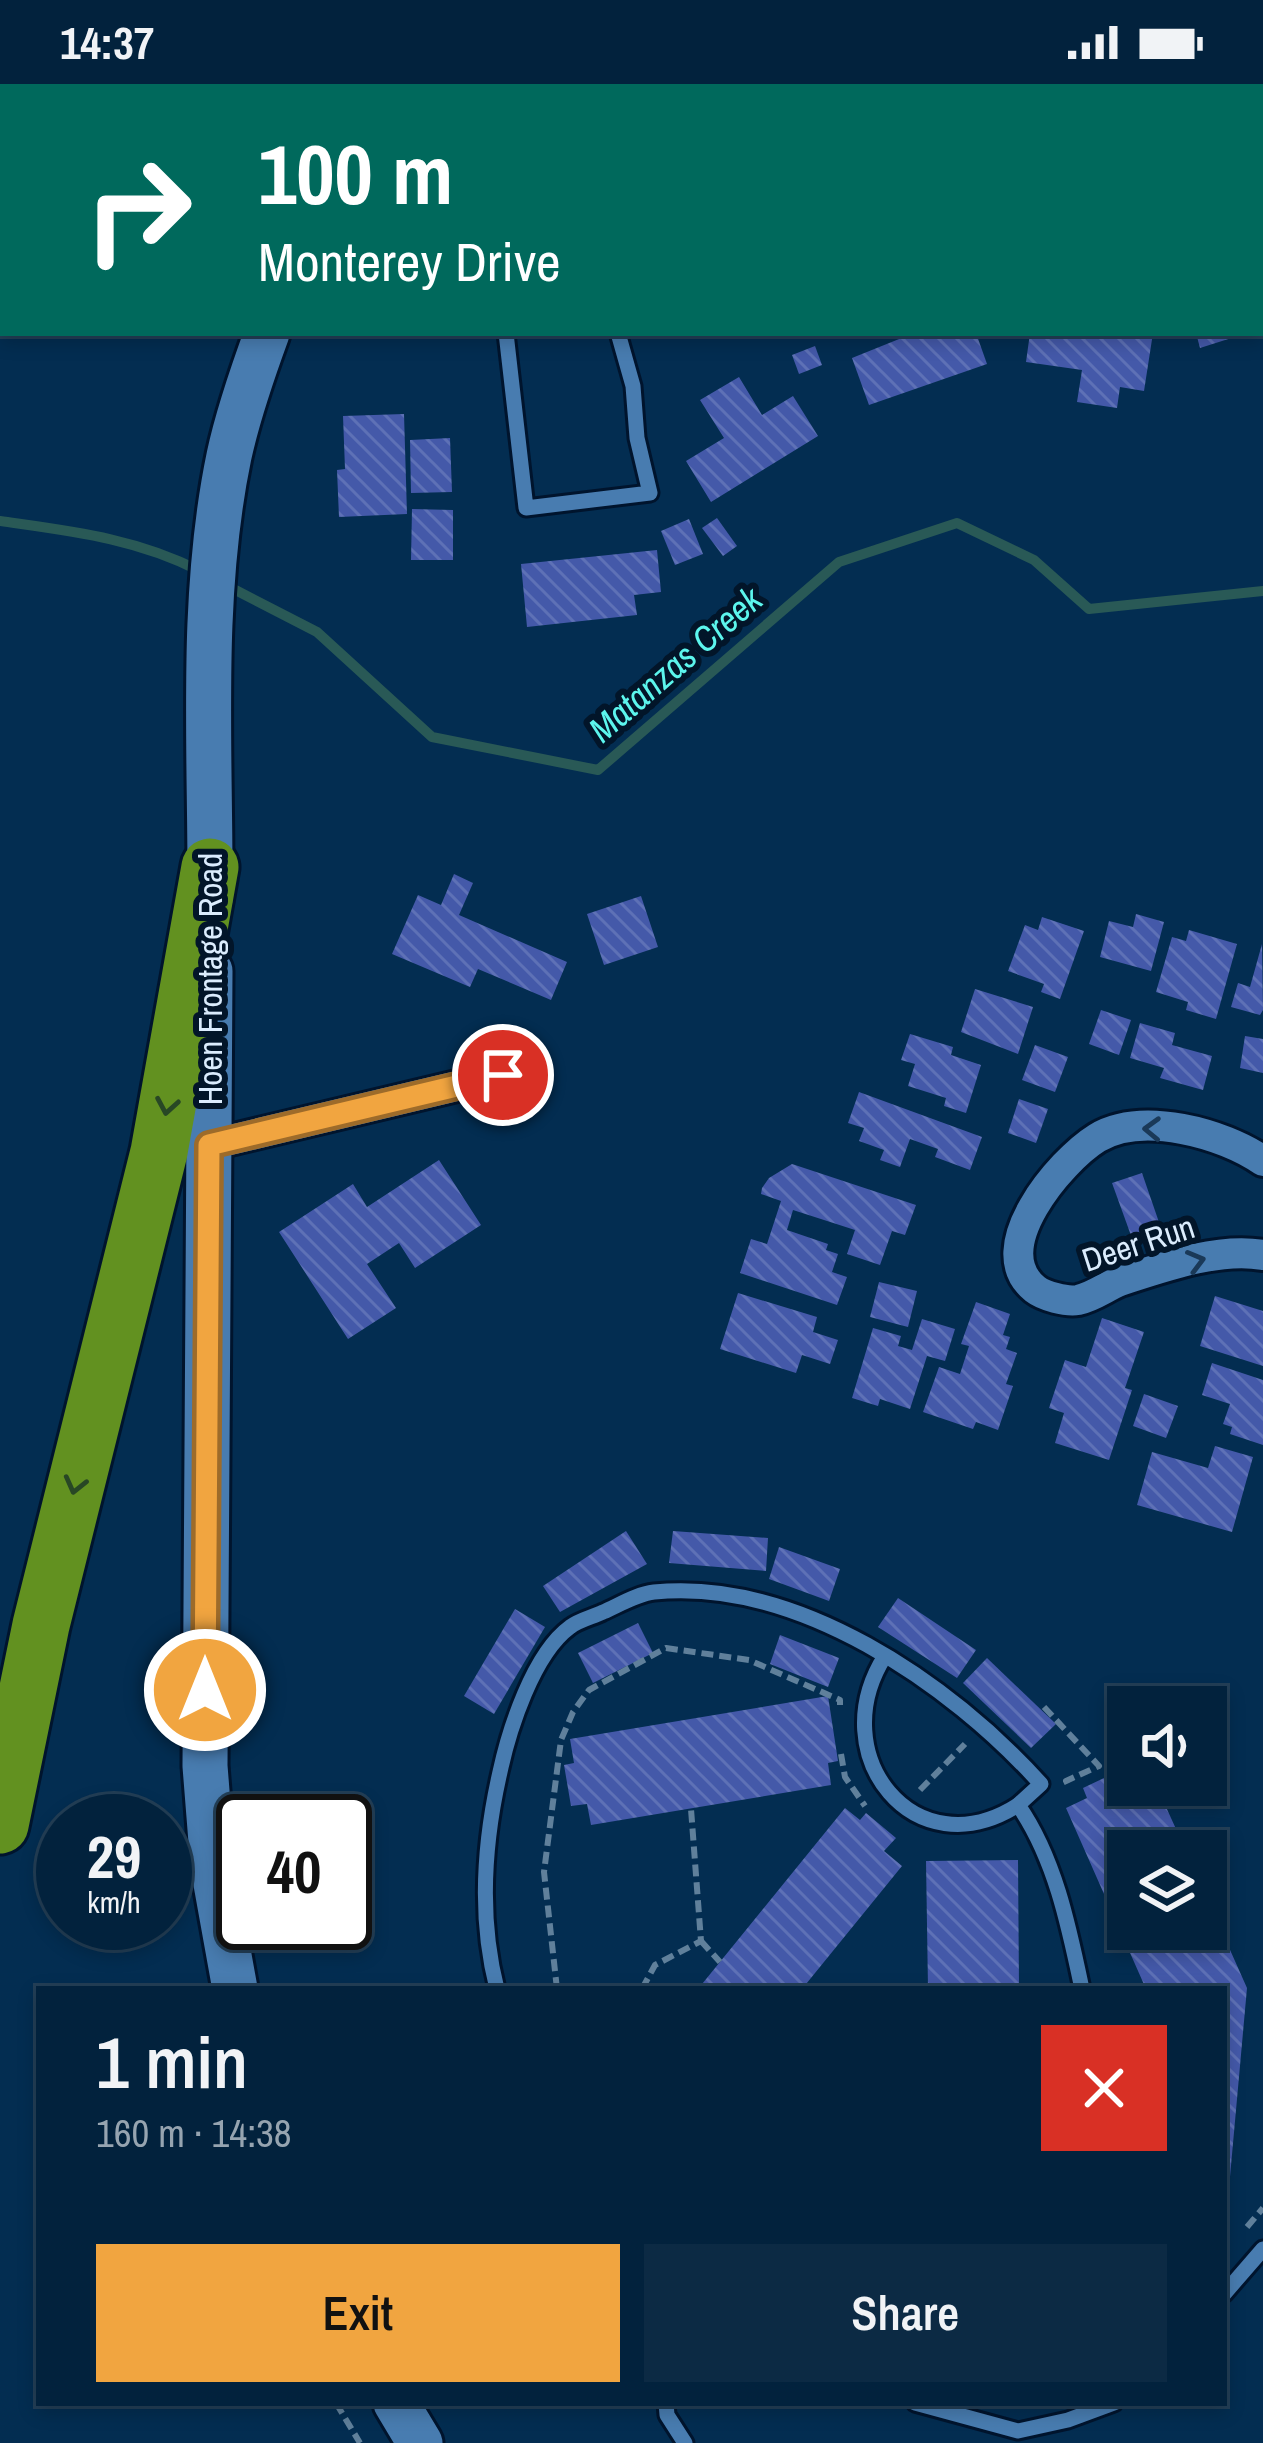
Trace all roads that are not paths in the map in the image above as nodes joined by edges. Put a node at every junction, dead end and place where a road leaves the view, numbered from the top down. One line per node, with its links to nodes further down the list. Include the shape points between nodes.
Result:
1 (266, 336): 4 (street, Hoen Frontage Road, via 223,491)
2 (506, 336): 3 (lane, via 526,508 650,493)
3 (619, 336)
4 (210, 867): 6 (street, Hoen Frontage Road); 11 (highway, one-way to 11, via 154,1172 50,1584)
5 (503, 1075): 6 (street)
6 (209, 1145): 12 (street, Hoen Frontage Road, via 205,1766)
7 (1263, 1161): 8 (street, Deer Run, one-way to 8, via 1225,1142 1155,1127 1098,1137 1046,1186 1022,1226 1020,1261 1036,1291 1078,1300 1237,1250)
8 (1263, 1255)
9 (884, 1655): 10 (lane, via 961,1705 1041,1784); 10 (lane, via 863,1703 862,1733 884,1787 932,1821 989,1819); 13 (lane, via 783,1608 715,1593 650,1592 569,1628 511,1722 493,1804 485,1892)
10 (1018, 1805): 14 (lane, via 1047,1862)
11 (0, 1825)
12 (234, 1986)
13 (496, 1986)
14 (1081, 1986)
15 (1263, 2249): 16 (lane)
16 (1227, 2291)
17 (398, 2406): 21 (street)
18 (666, 2406): 22 (lane)
19 (926, 2406): 20 (lane, via 1018,2431)
20 (1106, 2406)
21 (420, 2443)
22 (685, 2443)

